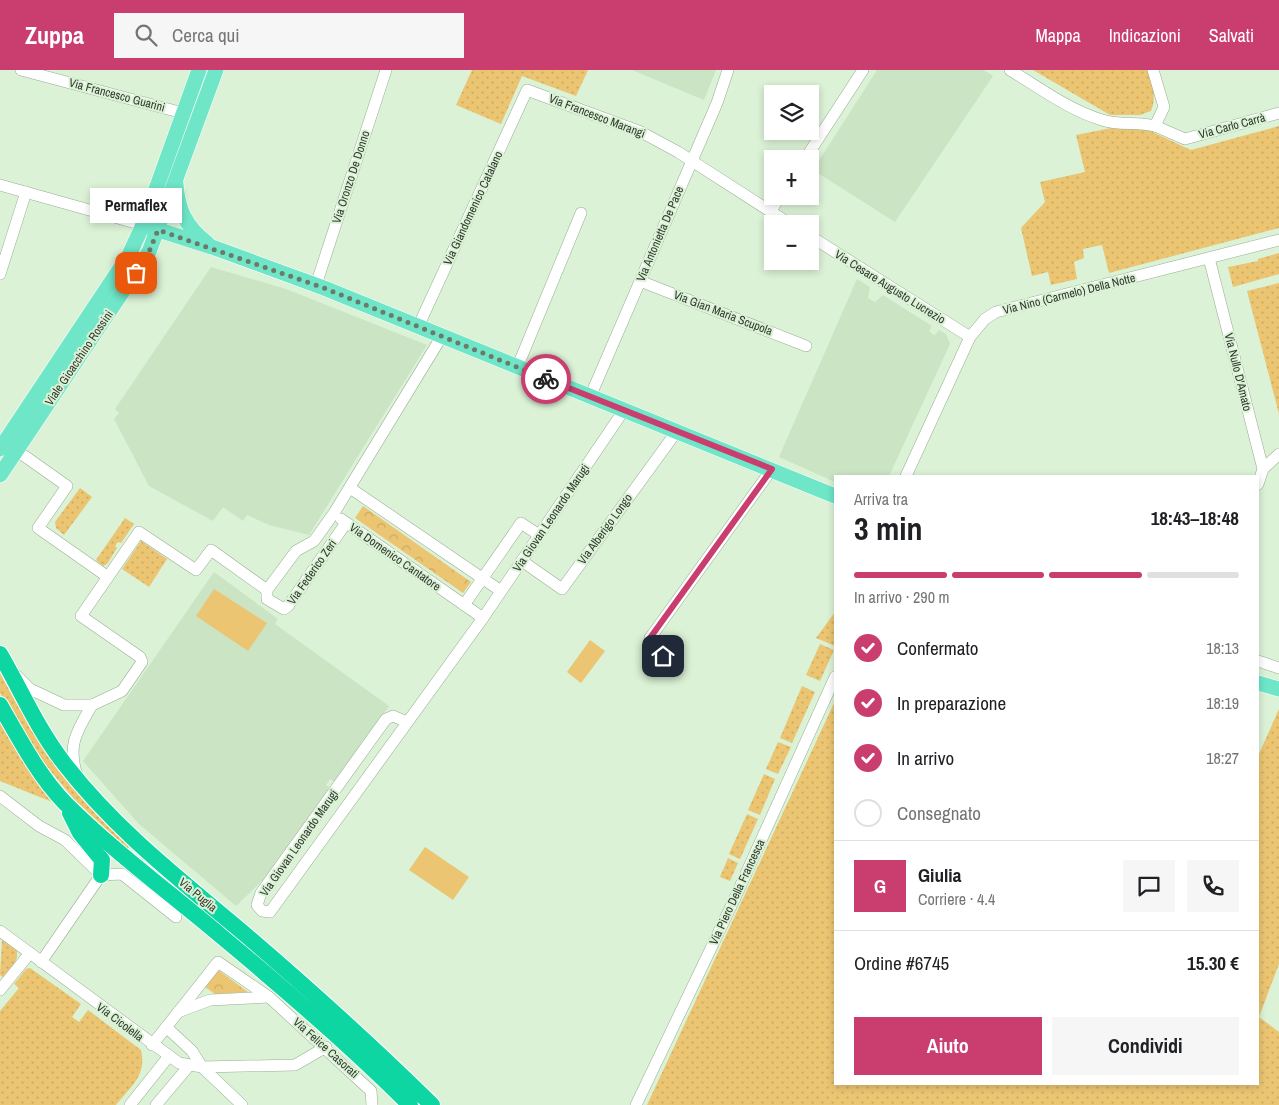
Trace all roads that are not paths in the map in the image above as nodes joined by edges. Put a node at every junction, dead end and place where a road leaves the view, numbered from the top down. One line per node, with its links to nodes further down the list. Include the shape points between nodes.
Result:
1 (22, 70): 10 (street, Via Francesco Guarini)
2 (199, 70): 10 (main road, Viale Gioacchino Rossini)
3 (216, 70): 15 (main road, Viale Gioacchino Rossini)
4 (386, 70): 30 (street, Via Oronzo De Donno)
5 (728, 70): 14 (street, Via Antonietta De Pace)
6 (863, 70): 13 (street)
7 (1010, 70): 12 (street, via 1077,111 1103,121)
8 (1153, 70): 12 (street, via 1164,107)
9 (527, 90): 14 (street, Via Francesco Marangi, via 641,132); 31 (street, Via Giandomenico Catalano)
10 (183, 113): 22 (main road, Viale Gioacchino Rossini)
11 (1279, 113): 12 (street, Via Carlo Carrà, via 1186,139)
12 (1155, 126)
13 (811, 150)
14 (692, 161): 19 (street); 29 (street, Via Antonietta De Pace)
15 (176, 182): 23 (main road, Viale Gioacchino Rossini); 26 (main road, via 177,199 185,221)
16 (0, 185): 17 (street)
17 (26, 192): 22 (street); 28 (street)
18 (775, 205): 19 (street)
19 (771, 211): 21 (street)
20 (581, 213): 35 (street)
21 (777, 215)
22 (143, 225): 23 (main road); 39 (main road, Viale Gioacchino Rossini, via 120,270)
23 (158, 230): 26 (main road); 40 (main road, Viale Gioacchino Rossini, via 146,257)
24 (1279, 240): 27 (street, Via Nino (Carmelo) Della Notte)
25 (819, 242): 33 (street, Via Cesare Augusto Lucrezio)
26 (212, 247): 30 (main road)
27 (1209, 258): 33 (street, Via Nino (Carmelo) Della Notte, via 996,312 985,319); 43 (street, Via Nullo D'Amato)
28 (0, 274)
29 (640, 281): 34 (street, Via Gian Maria Scupola); 36 (street, Via Antonietta De Pace)
30 (316, 285): 31 (main road)
31 (418, 327): 32 (main road)
32 (442, 336): 35 (main road); 47 (street)
33 (970, 337): 45 (street, Via Nino (Carmelo) Della Notte)
34 (806, 346)
35 (517, 368): 36 (main road)
36 (590, 397): 37 (main road)
37 (624, 410): 38 (main road); 51 (street, Via Giovan Leonardo Marugi)
38 (677, 432): 42 (main road); 52 (street, Via Alberigo Longo, via 562,588)
39 (0, 449)
40 (16, 450): 44 (main road, Viale Gioacchino Rossini); 53 (street, via 67,486 38,528)
41 (1279, 454): 43 (street)
42 (772, 469): 48 (main road); 59 (street, via 650,638 650,647)
43 (1263, 470): 46 (street)
44 (0, 475)
45 (906, 475)
46 (1259, 481)
47 (350, 488): 49 (street); 54 (street)
48 (834, 496)
49 (334, 513): 50 (street, Via Domenico Cantatore); 55 (street, Via Federico Zeri, via 314,541 296,551)
50 (346, 523): 55 (street, Via Federico Zeri, via 284,610 267,599); 57 (street, Via Domenico Cantatore)
51 (539, 535): 52 (street, Via Giovan Leonardo Marugi); 54 (street, via 521,523)
52 (522, 561): 56 (street, Via Giovan Leonardo Marugi)
53 (108, 577): 55 (street, via 139,532 196,570 211,550); 65 (street, via 82,616 140,657 142,662 122,691)
54 (482, 578): 56 (street); 57 (street)
55 (267, 590)
56 (501, 591): 58 (street, Via Giovan Leonardo Marugi)
57 (464, 605): 58 (street, Via Domenico Cantatore)
58 (482, 618): 66 (street, Via Giovan Leonardo Marugi)
59 (663, 656)
60 (2, 657): 65 (street, via 30,690 64,705); 67 (highway, Via Puglia, via 31,714)
61 (1259, 661): 62 (street)
62 (1279, 668)
63 (834, 679): 93 (street, Via Piero Della Francesca)
64 (0, 705): 71 (highway, Via Puglia)
65 (92, 705): 67 (street, via 75,735 72,759)
66 (406, 722): 68 (street, Via Giovan Leonardo Marugi, via 393,716 386,719); 70 (street, Via Giovan Leonardo Marugi)
67 (79, 781): 92 (highway, Via Puglia, via 117,825 287,970)
68 (336, 789): 70 (street); 70 (street, Via Giovan Leonardo Marugi, via 262,893 257,905 262,911 270,912)
69 (0, 796): 72 (street, via 39,826 65,840)
70 (350, 800)
71 (64, 802): 72 (highway, via 80,833 102,860); 91 (highway, Via Puglia, via 122,855 277,982)
72 (101, 875): 73 (street, via 122,874); 76 (street)
73 (176, 917)
74 (0, 931): 75 (street, Via Cicolella)
75 (30, 953): 76 (street, Via Cicolella); 77 (street)
76 (40, 962): 81 (street, Via Cicolella)
77 (0, 990)
78 (269, 997): 79 (street, Via Felice Casorati, via 210,1000); 79 (street, Via Felice Casorati, via 218,962); 82 (street, Via Felice Casorati)
79 (177, 1013): 80 (street, Via Felice Casorati)
80 (166, 1026): 81 (street, Via Felice Casorati); 83 (street)
81 (152, 1045): 84 (street, Via Cicolella)
82 (326, 1047): 86 (street, via 295,1065); 90 (street, Via Felice Casorati, via 371,1091)
83 (192, 1051): 85 (street); 86 (street)
84 (169, 1056): 85 (street, Via Cicolella); 87 (street)
85 (184, 1065): 86 (street); 88 (street)
86 (202, 1067): 89 (street)
87 (130, 1105)
88 (157, 1105)
89 (242, 1105)
90 (372, 1105)
91 (410, 1105)
92 (432, 1105)
93 (636, 1105)

